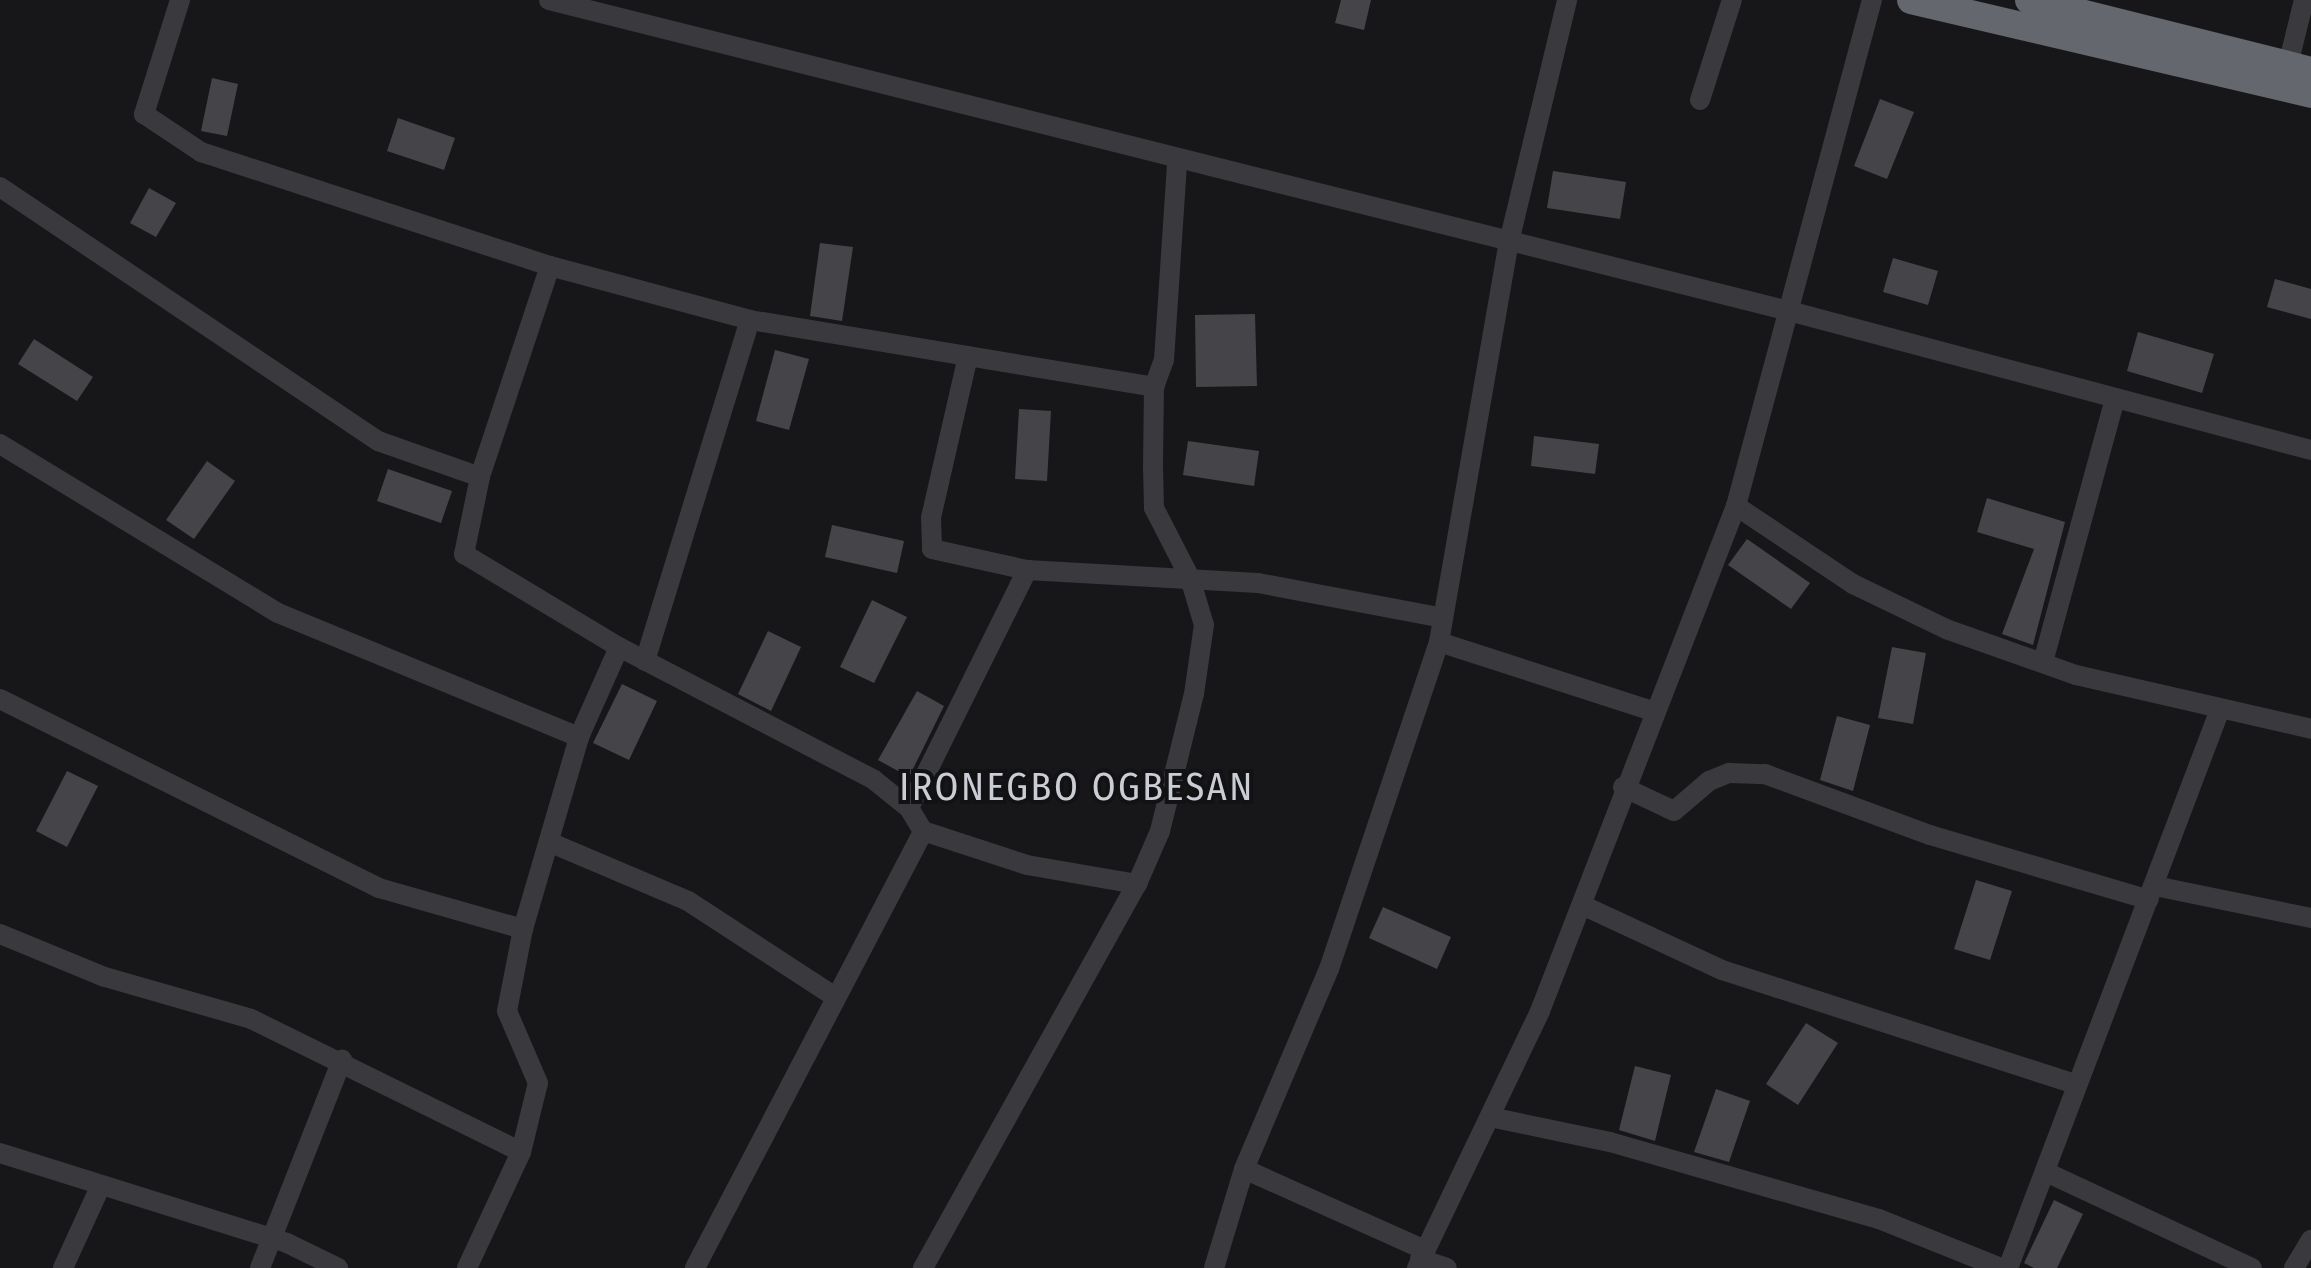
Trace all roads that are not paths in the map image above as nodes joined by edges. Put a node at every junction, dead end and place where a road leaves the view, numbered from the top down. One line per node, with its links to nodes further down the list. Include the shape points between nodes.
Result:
1 (180, 0): 16 (street, via 144,108 147,119 201,152)
2 (549, 0): 13 (street)
3 (1567, 0): 15 (street)
4 (1732, 0): 12 (street)
5 (1872, 0): 17 (street)
6 (1911, 0): 11 (highway)
7 (2029, 0): 9 (highway)
8 (2304, 0): 10 (street)
9 (2091, 8): 10 (highway)
10 (2299, 68)
11 (2311, 94)
12 (1700, 100)
13 (1177, 162): 15 (street); 20 (street, via 1164,360)
14 (0, 187): 24 (street, via 378,441)
15 (1510, 242): 17 (street); 28 (street)
16 (550, 266): 18 (street); 24 (street)
17 (1790, 311): 21 (street); 25 (street)
18 (750, 320): 19 (street); 31 (street)
19 (968, 356): 20 (street); 26 (street, via 928,537 932,549 949,558)
20 (1154, 387): 27 (street, via 1154,508)
21 (2115, 399): 23 (street); 32 (street)
22 (0, 444): 37 (street, via 278,613)
23 (2311, 450)
24 (480, 477): 30 (street, via 464,554)
25 (1736, 506): 32 (street, via 1853,584 1946,629); 34 (street)
26 (1026, 570): 27 (street); 39 (street)
27 (1190, 578): 28 (street, via 1258,583); 42 (street, via 1204,625 1194,694 1160,831)
28 (1443, 618): 29 (street)
29 (1439, 642): 34 (street); 54 (street, via 1329,970)
30 (619, 648): 31 (street); 37 (street)
31 (645, 661): 39 (street, via 874,780)
32 (2043, 662): 35 (street)
33 (0, 698): 46 (street, via 379,888)
34 (1653, 710): 38 (street)
35 (2219, 712): 36 (street); 43 (street)
36 (2311, 729)
37 (579, 737): 41 (street)
38 (1622, 787): 43 (street, via 1674,811 1709,781 1729,773 1765,774 1930,835); 44 (street)
39 (909, 808): 40 (street)
40 (923, 831): 42 (street, via 1027,865); 48 (street)
41 (548, 842): 46 (street); 48 (street, via 688,901)
42 (1137, 884): 65 (street)
43 (2152, 893): 45 (street); 50 (street)
44 (1582, 905): 50 (street, via 1722,970); 51 (street)
45 (2311, 918)
46 (523, 928): 52 (street, via 507,1011 538,1083)
47 (0, 934): 49 (street, via 105,978 251,1019)
48 (835, 998): 64 (street)
49 (342, 1060): 52 (street); 57 (street)
50 (2076, 1084): 55 (street)
51 (1490, 1117): 59 (street); 68 (street, via 1610,1142 1879,1220)
52 (520, 1152): 63 (street)
53 (2, 1160): 56 (street)
54 (1244, 1169): 59 (street); 66 (street)
55 (2048, 1173): 68 (street); 69 (street)
56 (101, 1185): 57 (street); 60 (street)
57 (271, 1239): 61 (street); 62 (street)
58 (2311, 1240): 70 (street)
59 (1420, 1259): 67 (street)
60 (62, 1268)
61 (260, 1268)
62 (338, 1268)
63 (467, 1268)
64 (695, 1268)
65 (923, 1268)
66 (1214, 1268)
67 (1448, 1268)
68 (2004, 1268)
69 (2252, 1268)
70 (2294, 1268)

